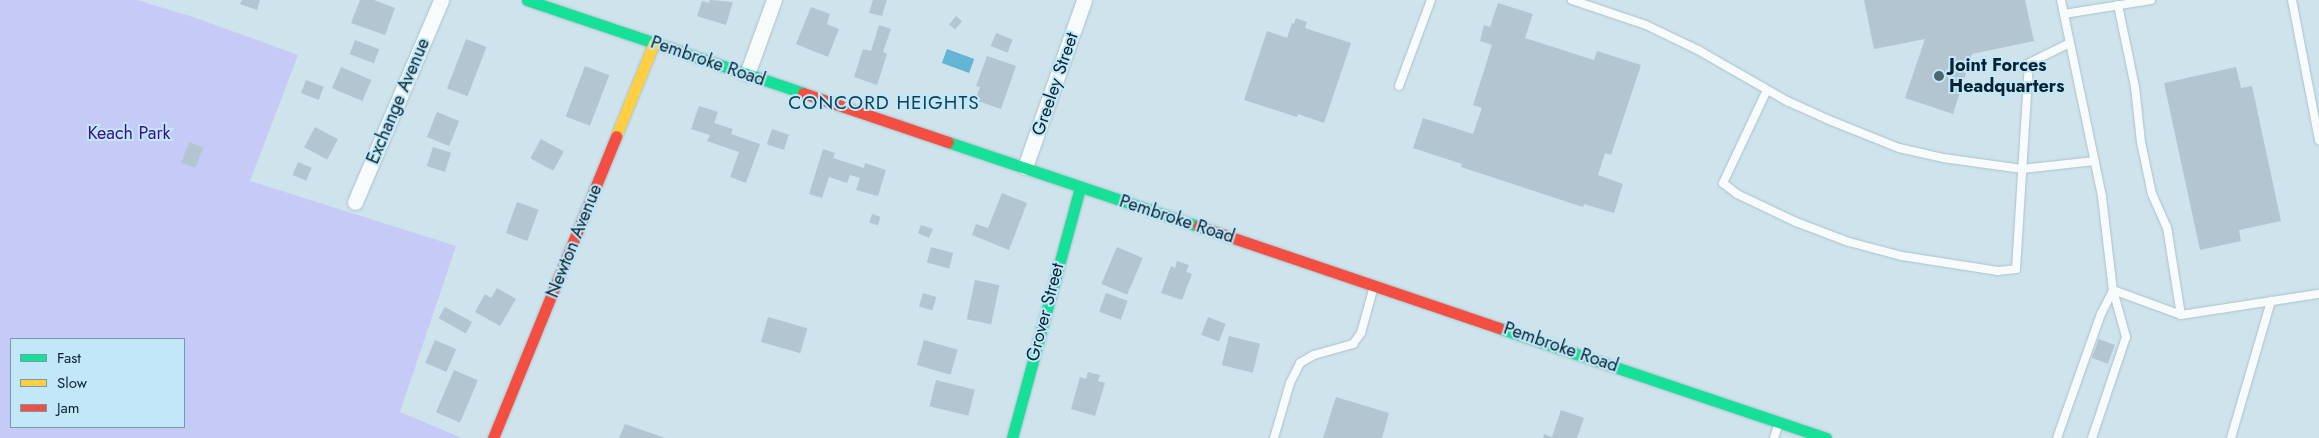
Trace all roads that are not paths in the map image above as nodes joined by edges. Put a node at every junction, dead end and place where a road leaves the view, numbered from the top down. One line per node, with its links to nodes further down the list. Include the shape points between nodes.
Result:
1 (440, 0): 22 (street, Exchange Avenue)
2 (527, 0): 12 (street, Pembroke Road)
3 (774, 0): 14 (street)
4 (1084, 0): 19 (street, Greeley Street)
5 (1431, 0): 15 (lane)
6 (1572, 0): 16 (lane, via 1646,25)
7 (2061, 0): 11 (lane)
8 (2151, 0): 10 (lane)
9 (2292, 0): 17 (lane)
10 (2118, 6): 11 (lane); 27 (lane, via 2135,87 2141,142 2152,194 2167,227)
11 (2064, 14): 13 (lane)
12 (654, 42): 14 (street, Pembroke Road); 29 (street, Newton Avenue)
13 (2068, 44): 18 (lane); 20 (lane, via 2029,62)
14 (747, 74): 19 (street, Pembroke Road)
15 (1400, 86)
16 (1768, 90): 20 (lane, via 1829,120 1899,148); 20 (lane, via 1723,183 1737,194 1796,222 1849,242 1902,256 1998,271 2016,269)
17 (2319, 140)
18 (2095, 161): 20 (lane); 24 (lane, via 2108,230)
19 (1025, 167): 21 (street, Pembroke Road)
20 (2022, 169)
21 (1080, 187): 23 (street, Pembroke Road); 30 (street, Grover Street)
22 (355, 202)
23 (1374, 284): 28 (street, Pembroke Road); 31 (lane, via 1361,333 1353,344 1300,362 1290,383)
24 (2113, 290): 27 (lane); 34 (lane, via 2101,314); 35 (lane, via 2126,338)
25 (2319, 294): 26 (lane)
26 (2271, 301): 27 (lane); 36 (lane)
27 (2181, 315)
28 (1780, 421): 32 (lane); 33 (street, Pembroke Road)
29 (493, 438)
30 (1012, 438)
31 (1274, 438)
32 (1774, 438)
33 (1826, 438)
34 (2057, 438)
35 (2092, 438)
36 (2231, 438)

